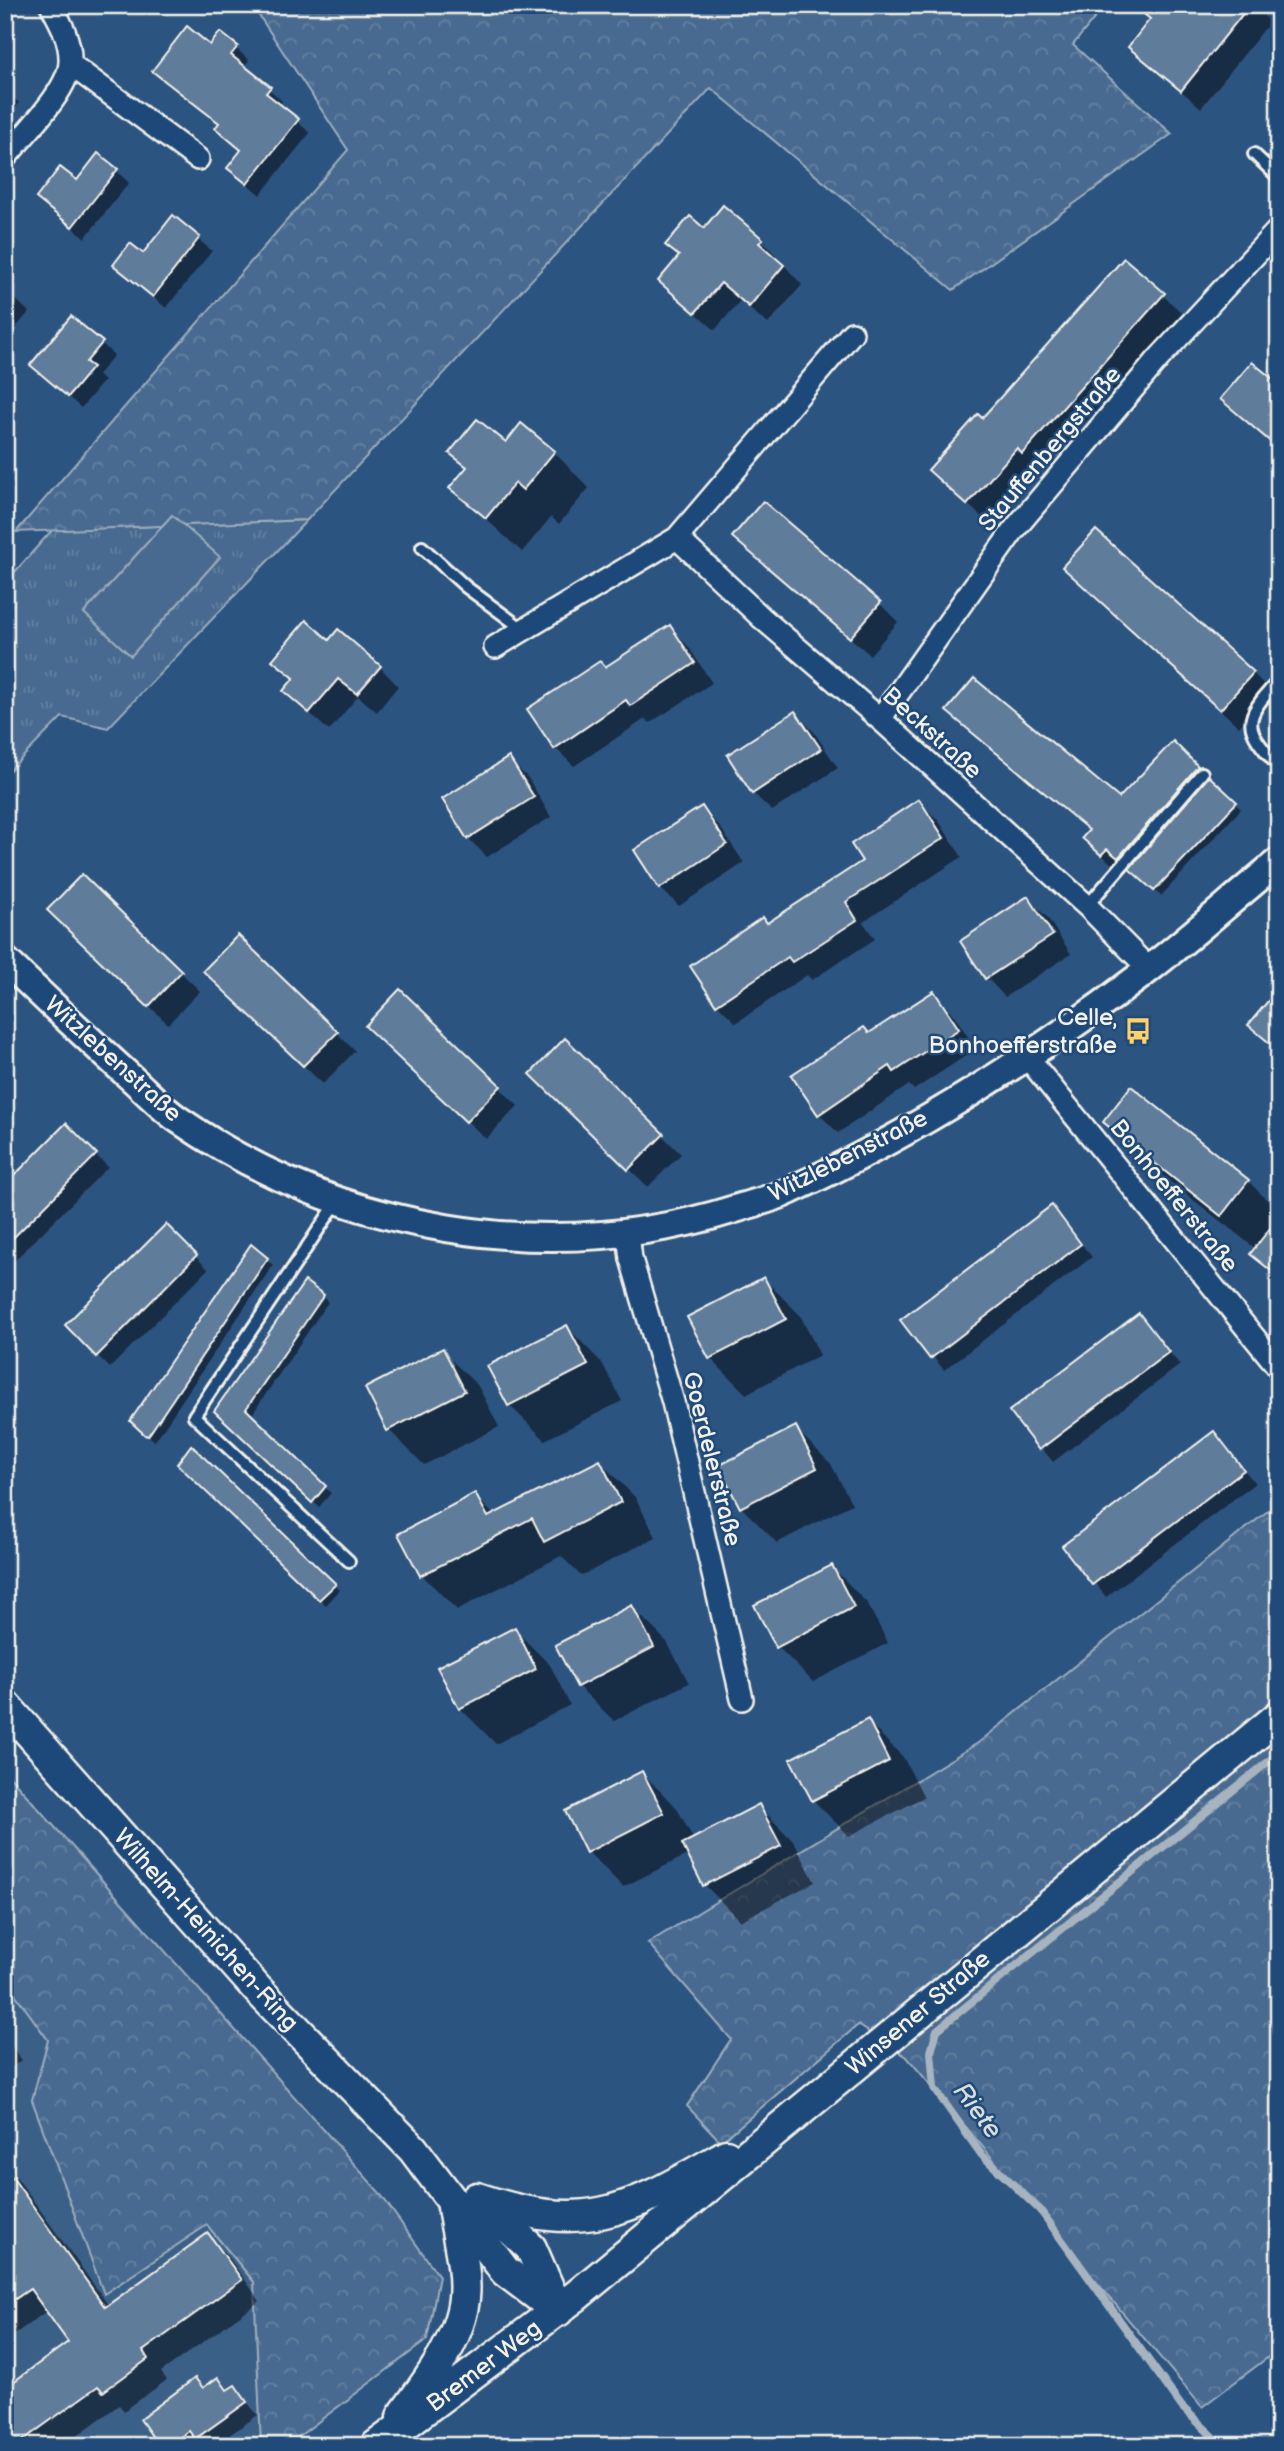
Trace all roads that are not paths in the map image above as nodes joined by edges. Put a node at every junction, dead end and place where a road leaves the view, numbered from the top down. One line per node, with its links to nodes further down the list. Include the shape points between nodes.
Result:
1 (51, 5): 2 (street, via 66,32)
2 (70, 64): 4 (street, via 58,93); 5 (street)
3 (1254, 154): 6 (lane)
4 (5, 158)
5 (198, 159)
6 (1279, 178)
7 (1279, 229): 14 (street, Stauffenbergstraße, via 1159,358 1013,531)
8 (852, 333): 9 (street)
9 (677, 538): 11 (street); 14 (street, Beckstraße)
10 (422, 547): 11 (lane)
11 (524, 630): 12 (street)
12 (495, 647)
13 (1279, 680): 15 (lane, via 1253,708 1251,727 1259,745)
14 (880, 719): 18 (street, Beckstraße)
15 (1279, 767)
16 (1202, 774): 18 (lane)
17 (1279, 861): 20 (street, Witzlebenstraße)
18 (1087, 906): 20 (street, Beckstraße)
19 (5, 960): 22 (street, Witzlebenstraße, via 177,1119 284,1181)
20 (1149, 969): 21 (street, Witzlebenstraße)
21 (1027, 1057): 23 (street, Witzlebenstraße, via 907,1129 788,1192 706,1218); 24 (street, Bonhoefferstraße)
22 (337, 1202): 23 (street, Witzlebenstraße, via 438,1227 493,1234 561,1238); 25 (lane, via 194,1416)
23 (628, 1234): 26 (street, Goerdelerstraße, via 631,1259 673,1402)
24 (1279, 1368)
25 (349, 1562)
26 (742, 1699)
27 (5, 1705): 30 (main road, Wilhelm-Heinichen-Ring, via 258,1990)
28 (1279, 1716): 29 (main road, Winsener Straße)
29 (793, 2116): 30 (main road, via 646,2200 610,2213 570,2217); 31 (main road, Winsener Straße)
30 (464, 2199): 31 (main road, Wilhelm-Heinichen-Ring, via 505,2271); 32 (main road, via 464,2301 452,2337 432,2375)
31 (558, 2311): 32 (main road, Bremer Weg)
32 (381, 2443)

